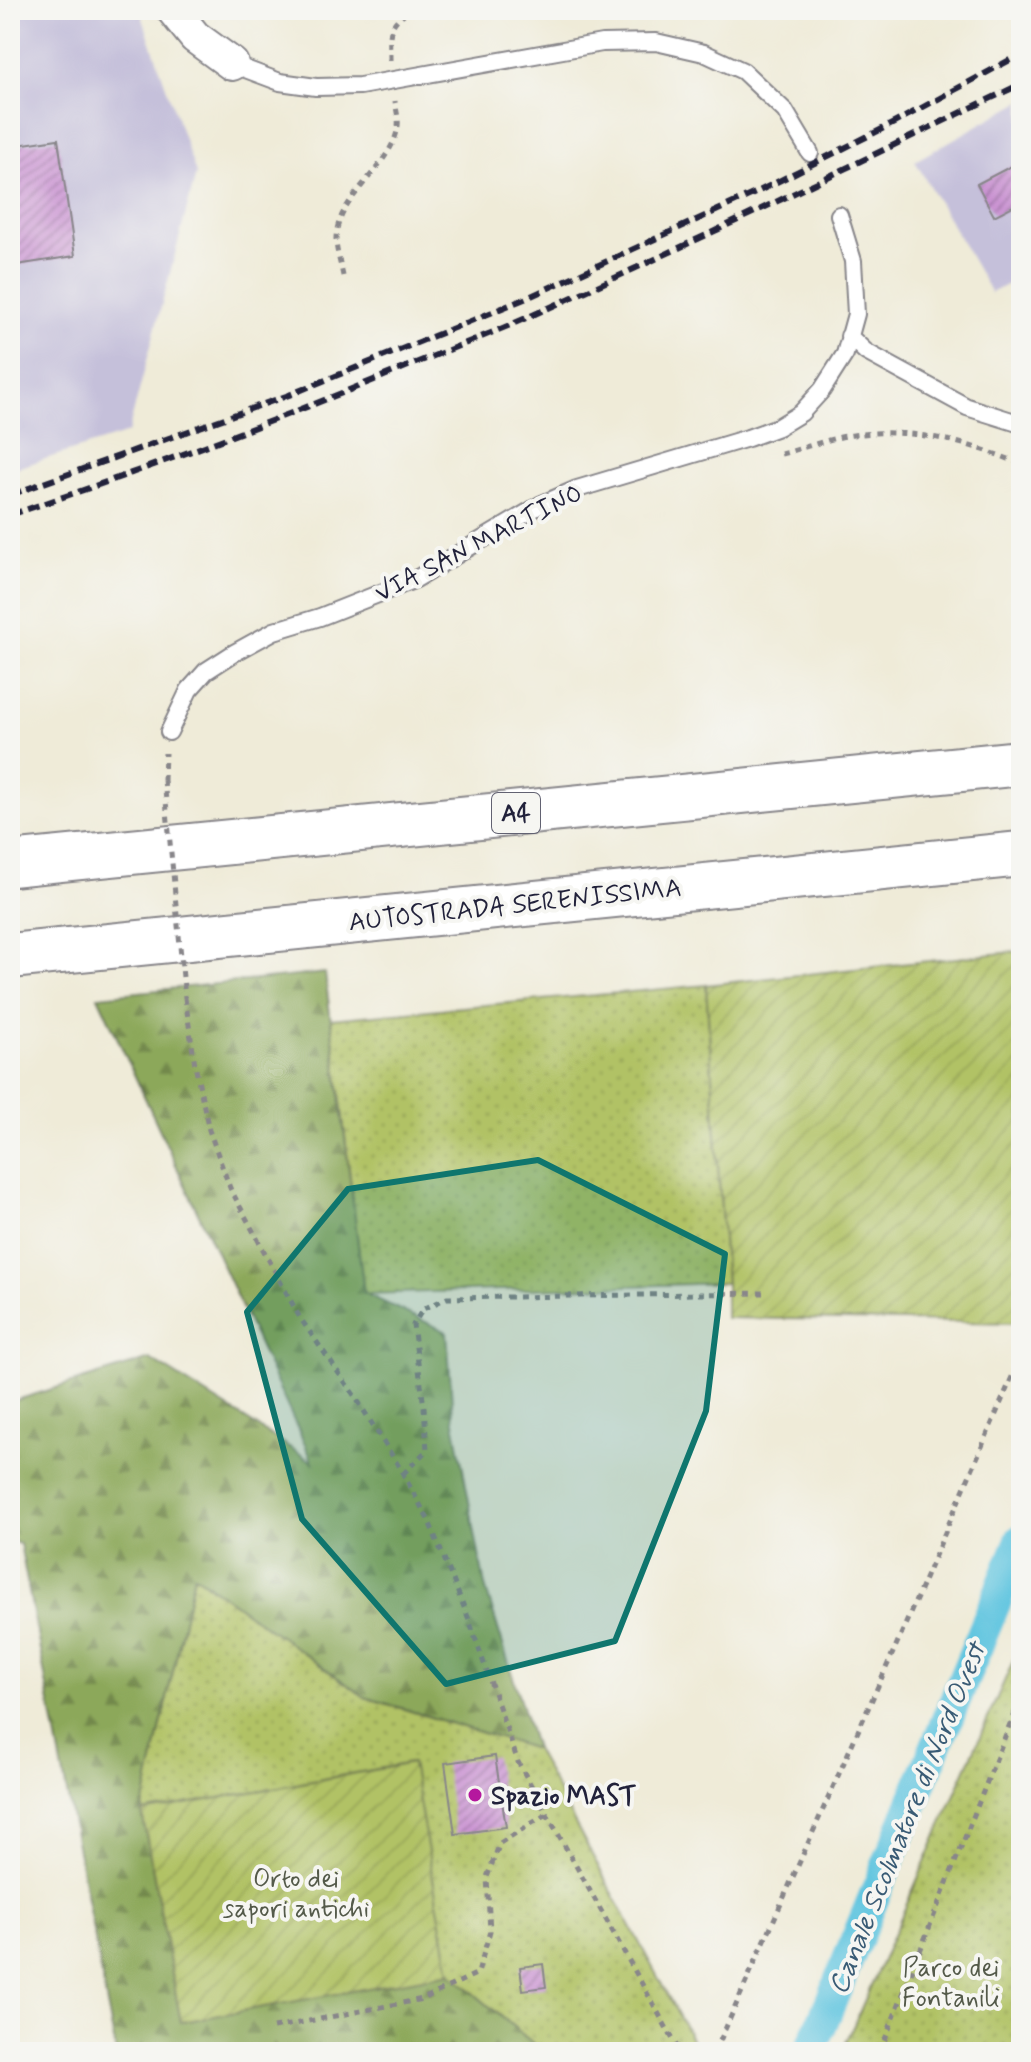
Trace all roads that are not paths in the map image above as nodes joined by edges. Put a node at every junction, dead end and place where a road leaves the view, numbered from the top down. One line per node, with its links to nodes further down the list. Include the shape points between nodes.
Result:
1 (173, 10): 2 (street, via 195,37)
2 (232, 64): 3 (lane, via 280,82 360,86 602,43 656,42 704,53 743,71 785,111)
3 (810, 153)
4 (839, 215): 5 (lane, VIA SAN MARTINO, via 853,261 856,314)
5 (849, 336): 6 (lane, via 866,352 967,407); 7 (lane, VIA SAN MARTINO, via 845,354 822,390 801,413 778,427 577,489 540,505 416,579 274,631 206,671 189,690)
6 (1021, 424)
7 (169, 732)
8 (1021, 763): 10 (highway, A4)
9 (1021, 854): 11 (highway, AUTOSTRADA SERENISSIMA)
10 (10, 864)
11 (10, 956)

